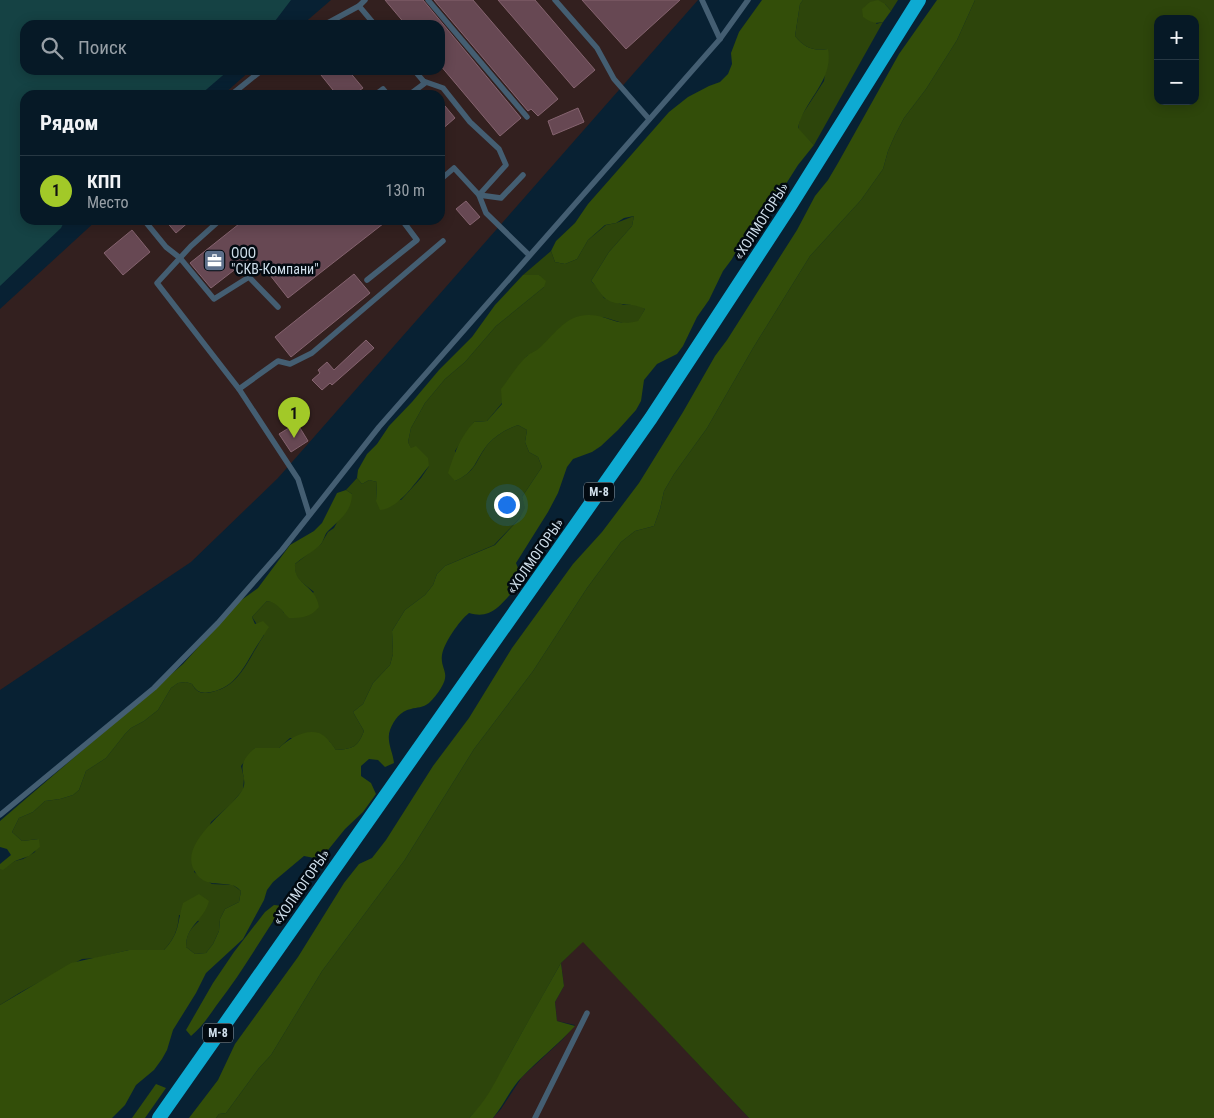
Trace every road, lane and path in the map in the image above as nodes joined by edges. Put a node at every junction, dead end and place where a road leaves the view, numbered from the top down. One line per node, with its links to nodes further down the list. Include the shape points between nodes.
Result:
1 (364, 0): 7 (lane)
2 (428, 0): 18 (lane)
3 (555, 0): 19 (lane, via 597,48 614,80)
4 (702, 0): 10 (lane)
5 (748, 0): 10 (lane)
6 (919, 0): 35 (highway, «ХОЛМОГОРЫ» / М-8, via 785,214 651,418)
7 (359, 6): 8 (lane); 9 (lane)
8 (333, 20)
9 (371, 20)
10 (720, 39): 19 (lane)
11 (256, 75): 14 (lane)
12 (418, 75): 13 (lane)
13 (423, 81): 15 (lane, via 425,83); 16 (lane)
14 (237, 90)
15 (415, 90)
16 (445, 90)
17 (445, 91): 22 (lane, via 470,122 500,149 506,165)
18 (528, 117)
19 (649, 119): 27 (lane)
20 (523, 175): 22 (lane, via 501,198)
21 (445, 176): 22 (lane, via 454,168)
22 (479, 195): 27 (lane, via 486,213)
23 (148, 225): 28 (lane)
24 (215, 225): 28 (lane)
25 (406, 225): 29 (lane, via 418,240)
26 (444, 241): 31 (lane, via 312,353 290,364 278,361)
27 (529, 255): 32 (lane, via 380,427)
28 (180, 258): 30 (lane, via 214,299 249,277); 31 (lane, via 157,283)
29 (367, 280)
30 (278, 307)
31 (239, 389): 32 (lane, via 298,479)
32 (310, 514): 33 (lane, via 218,623 154,688)
33 (0, 815)
34 (587, 1013): 36 (lane)
35 (159, 1118)
36 (535, 1118)

